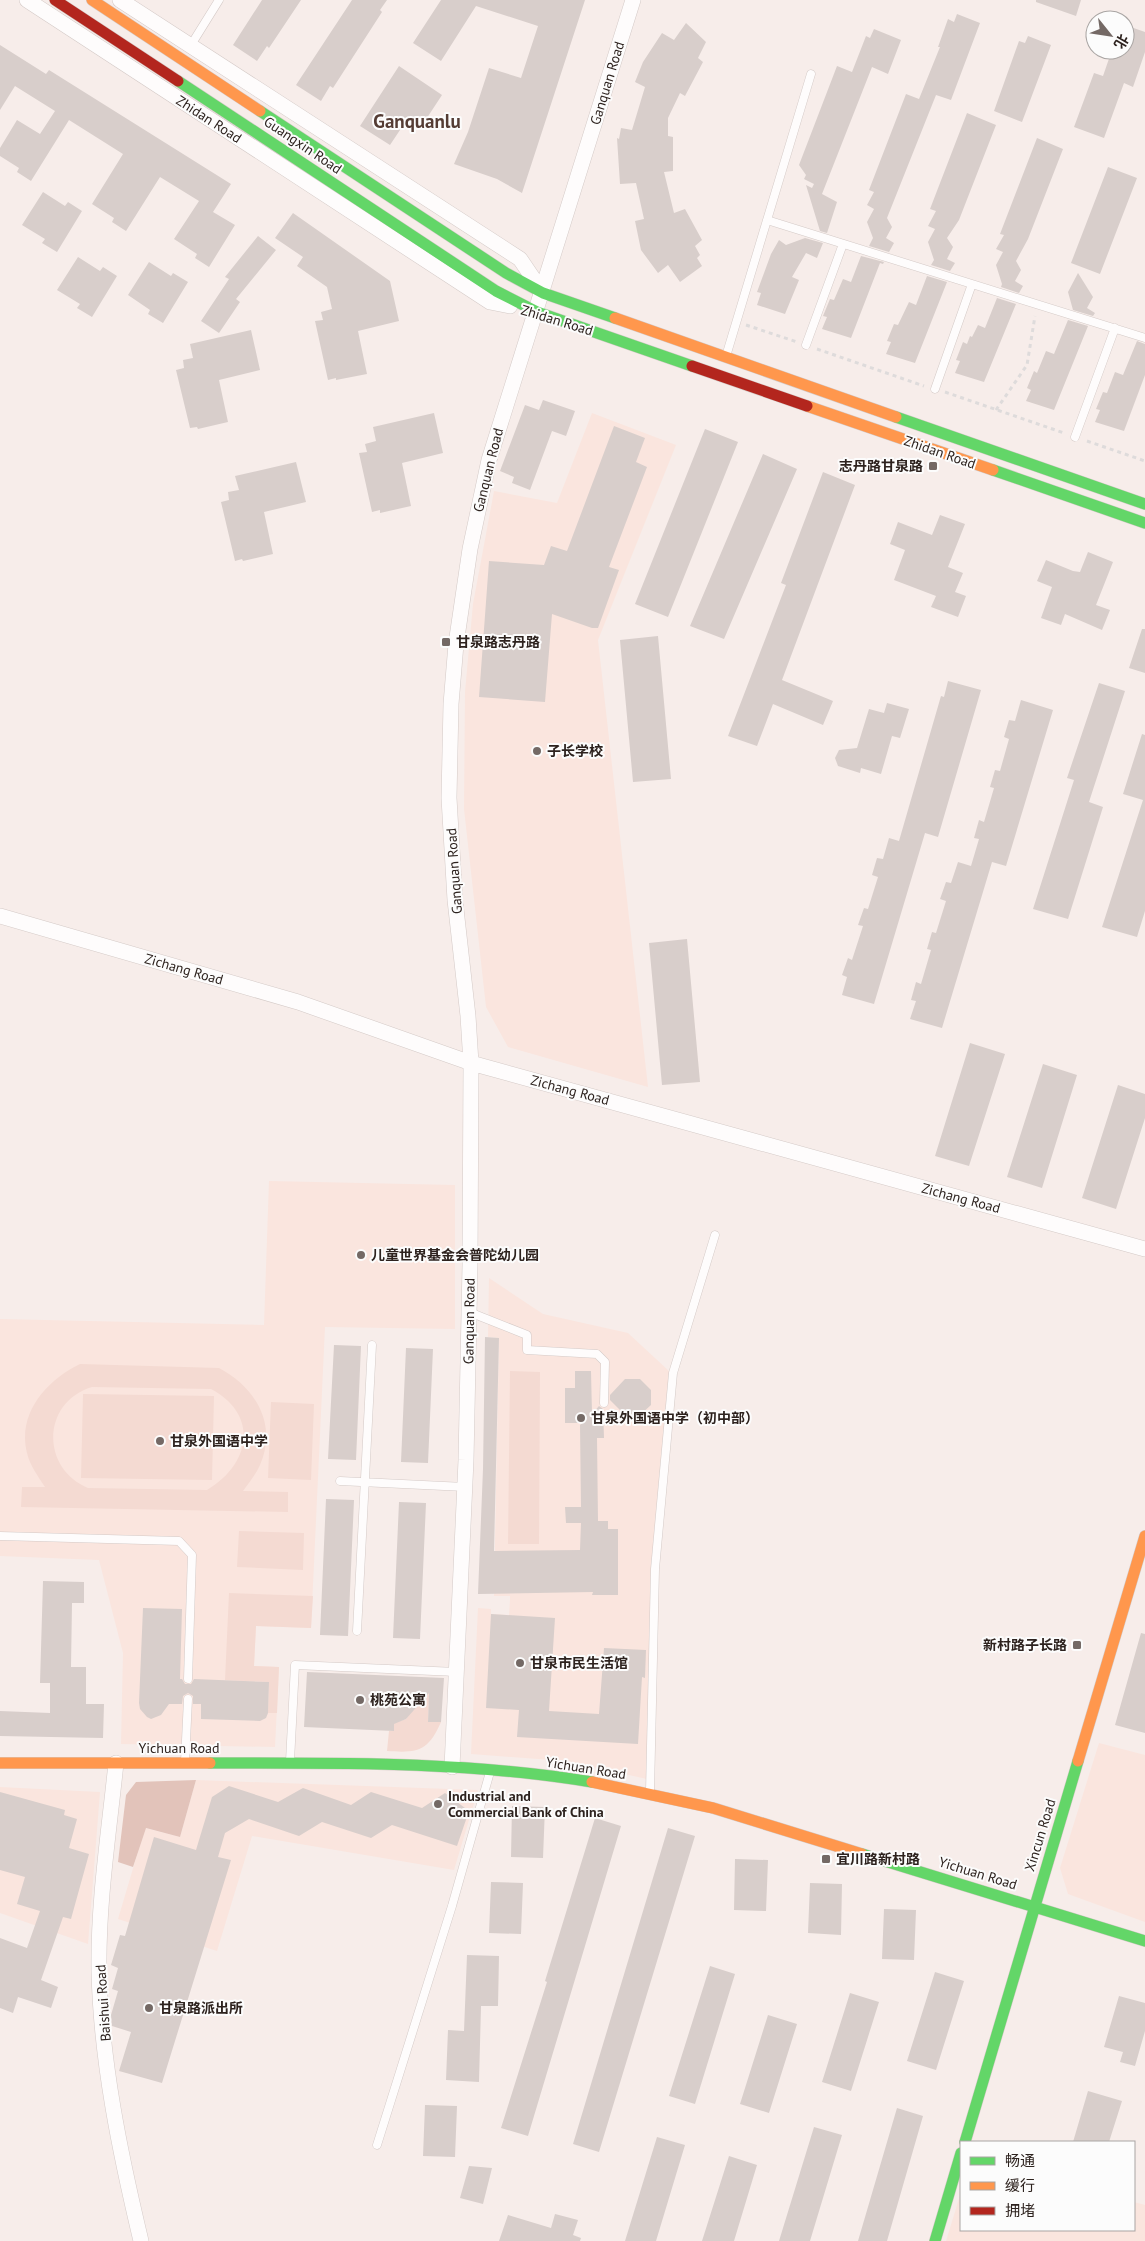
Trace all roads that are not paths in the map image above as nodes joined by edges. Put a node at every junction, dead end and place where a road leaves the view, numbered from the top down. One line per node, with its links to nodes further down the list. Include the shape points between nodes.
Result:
1 (27, 0): 13 (street, Zhidan Road, via 490,302)
2 (55, 0): 13 (main road, Guangxin Road, via 496,291)
3 (92, 0): 12 (main road, Guangxin Road, via 506,273)
4 (120, 0): 7 (street, Zhidan Road)
5 (219, 0): 7 (lane)
6 (633, 0): 12 (street, Ganquan Road)
7 (191, 45): 12 (street, Zhidan Road, via 520,259)
8 (811, 74): 9 (lane)
9 (767, 220): 10 (lane); 17 (lane)
10 (843, 244): 11 (lane); 16 (lane)
11 (972, 284): 14 (lane); 18 (lane)
12 (543, 293): 13 (street, Ganquan Road); 17 (main road, Zhidan Road)
13 (537, 312): 21 (main road, Zhidan Road); 23 (street, Ganquan Road, via 501,416 479,502 456,644 449,798)
14 (1115, 328): 15 (lane); 19 (lane)
15 (1145, 338)
16 (806, 345)
17 (726, 358): 20 (main road, Zhidan Road)
18 (935, 389)
19 (1075, 437)
20 (1145, 504)
21 (1145, 523)
22 (0, 916): 23 (street, Zichang Road, via 298,1002)
23 (471, 1063): 25 (street, Zichang Road); 26 (street, Ganquan Road)
24 (715, 1235): 44 (lane, via 673,1373 655,1569)
25 (1145, 1249)
26 (469, 1312): 28 (lane, via 527,1335 527,1350 597,1354 605,1362); 31 (street, Ganquan Road)
27 (372, 1344): 30 (lane)
28 (604, 1403)
29 (340, 1481): 30 (lane)
30 (365, 1482): 31 (lane); 34 (lane)
31 (465, 1487): 35 (street, Ganquan Road)
32 (0, 1536): 36 (lane, via 179,1541 192,1555)
33 (1145, 1536): 45 (main road, Xincun Road)
34 (357, 1631)
35 (457, 1672): 41 (lane, via 295,1665); 42 (street, Ganquan Road)
36 (188, 1679)
37 (188, 1699): 40 (lane)
38 (0, 1763): 39 (main road, Yichuan Road)
39 (116, 1763): 40 (main road, Yichuan Road); 50 (street, Baishui Road, via 102,1889 99,1972 111,2086)
40 (185, 1763): 41 (main road, Yichuan Road)
41 (290, 1763): 42 (main road, Yichuan Road)
42 (452, 1767): 43 (main road, Yichuan Road)
43 (491, 1770): 44 (main road, Yichuan Road); 48 (lane)
44 (650, 1793): 45 (main road, Yichuan Road, via 768,1824)
45 (1035, 1906): 46 (main road, Yichuan Road); 47 (main road, Xincun Road)
46 (1145, 1941)
47 (965, 2141)
48 (377, 2145)
49 (960, 2157): 51 (main road)
50 (141, 2241)
51 (935, 2241)

